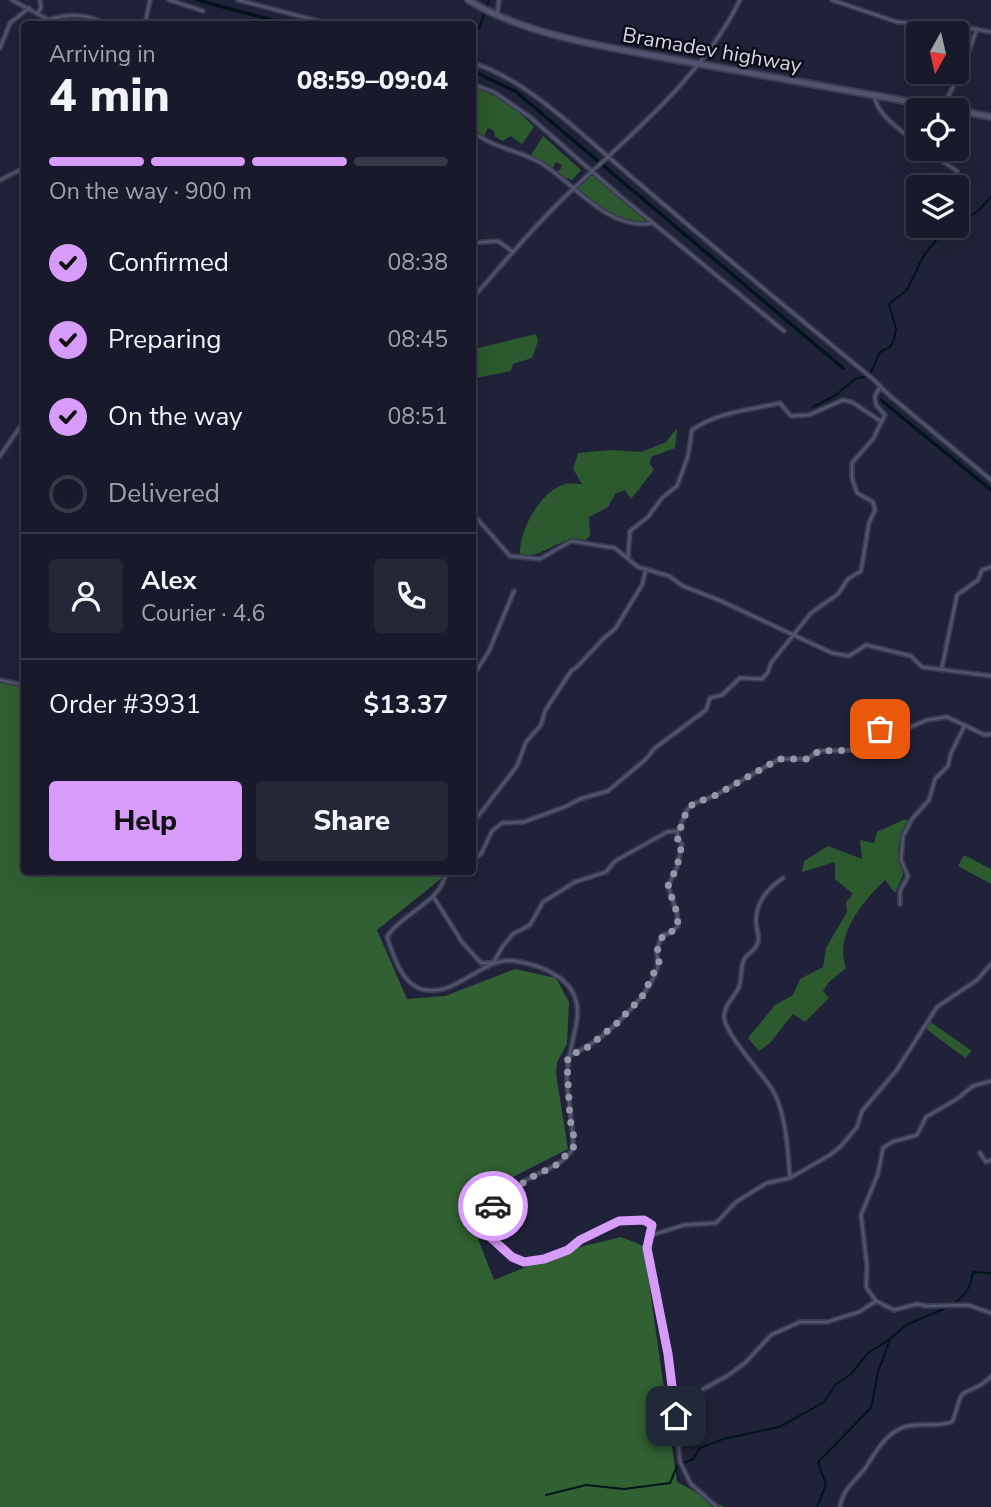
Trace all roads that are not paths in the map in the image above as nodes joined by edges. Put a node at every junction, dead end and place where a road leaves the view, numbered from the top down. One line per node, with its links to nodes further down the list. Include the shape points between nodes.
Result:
1 (12, 0): 10 (street)
2 (40, 0): 12 (street)
3 (150, 0): 15 (street)
4 (169, 0): 11 (street)
5 (237, 0): 16 (street)
6 (468, 0): 13 (street, Bramadev highway)
7 (499, 0): 13 (street)
8 (740, 0): 21 (street)
9 (832, 0): 17 (street, via 897,22)
10 (29, 8): 12 (street); 19 (street, via 10,23)
11 (203, 11)
12 (38, 13): 14 (street, via 49,20 59,15)
13 (495, 14): 21 (street, Bramadev highway, via 595,45)
14 (97, 21)
15 (146, 21)
16 (318, 21)
17 (977, 29): 18 (street); 24 (street)
18 (991, 32)
19 (0, 48)
20 (476, 64): 30 (street, via 526,90)
21 (698, 64): 23 (street, Bramadev highway); 30 (street)
22 (476, 85): 33 (street, via 530,117)
23 (874, 96): 25 (street, Bramadev highway); 29 (street, via 891,122)
24 (947, 98)
25 (906, 102)
26 (969, 112): 27 (street, Bramadev highway)
27 (991, 117)
28 (476, 133): 36 (street, via 499,147 525,154)
29 (906, 134)
30 (609, 158): 33 (street); 42 (street)
31 (942, 161): 34 (street)
32 (21, 170): 35 (street)
33 (594, 171): 36 (street); 37 (street)
34 (957, 175)
35 (0, 180)
36 (575, 188): 37 (street, via 632,225); 39 (street)
37 (653, 223): 41 (street)
38 (476, 243): 39 (street, via 498,241)
39 (513, 252): 40 (street)
40 (476, 294)
41 (784, 331)
42 (880, 387): 43 (street, via 876,405 885,415); 46 (street)
43 (882, 422): 48 (street, via 843,400 809,415 791,416 780,403 735,411 701,424 692,430 677,486 630,531); 52 (street, via 852,463 857,493 873,502 875,510 861,571 810,613)
44 (21, 425): 45 (street)
45 (0, 456)
46 (991, 480)
47 (476, 518): 48 (street, via 510,556 540,559 578,541 614,548)
48 (628, 559): 50 (street)
49 (991, 567): 53 (street, via 957,595)
50 (646, 569): 52 (street); 60 (street, via 642,585 615,629 571,671 541,725 526,742 517,766)
51 (514, 591): 54 (street)
52 (793, 635): 53 (street, via 831,653 849,656 866,645 911,656 922,667); 62 (street, via 762,679 740,678 722,695 710,698 706,710 608,791 524,822 502,822)
53 (942, 668): 55 (street)
54 (476, 672)
55 (991, 676)
56 (0, 680): 57 (street)
57 (21, 684)
58 (965, 725): 59 (street); 61 (street, via 947,717 927,720 908,728 880,729 856,750 779,759 693,804); 66 (street, via 948,766 935,779 929,800 902,835 901,860 908,876)
59 (991, 734)
60 (476, 819)
61 (678, 831): 67 (street, via 667,832 615,861 606,872 575,882 543,902 530,925 513,934); 69 (street, via 682,844 668,886 678,926 663,935 654,976 629,1012 584,1050)
62 (476, 857)
63 (445, 875): 65 (street)
64 (783, 878): 73 (street, via 763,896 756,921 759,940 746,956 740,986 724,1019 779,1105)
65 (432, 896): 67 (street, via 472,954 481,963); 67 (street, via 394,925 387,937 410,984 422,989 448,988)
66 (900, 904)
67 (493, 962): 69 (street, via 541,966 564,982 574,995 577,1017)
68 (991, 964): 73 (street, via 977,980 937,1007 896,1071 862,1111 848,1139)
69 (569, 1055): 74 (street, via 573,1148 555,1166 528,1179 483,1216 490,1237 524,1262 568,1250 619,1221 644,1220 652,1225)
70 (991, 1081): 75 (street, via 973,1086 926,1117 917,1135 883,1148 861,1215 866,1287)
71 (981, 1153): 72 (street, via 986,1162)
72 (991, 1160)
73 (790, 1178): 74 (street, via 766,1183 736,1202 716,1223 684,1225)
74 (648, 1236): 78 (street, via 649,1262)
75 (876, 1301): 76 (street, via 894,1310 917,1304 968,1306); 78 (street, via 859,1312 827,1322 800,1322 771,1335 745,1363)
76 (991, 1313)
77 (991, 1376): 80 (street, via 984,1385 960,1397 952,1422 909,1426 890,1436 847,1486)
78 (678, 1403): 79 (street, via 680,1462 691,1484)
79 (717, 1507)
80 (840, 1507)

